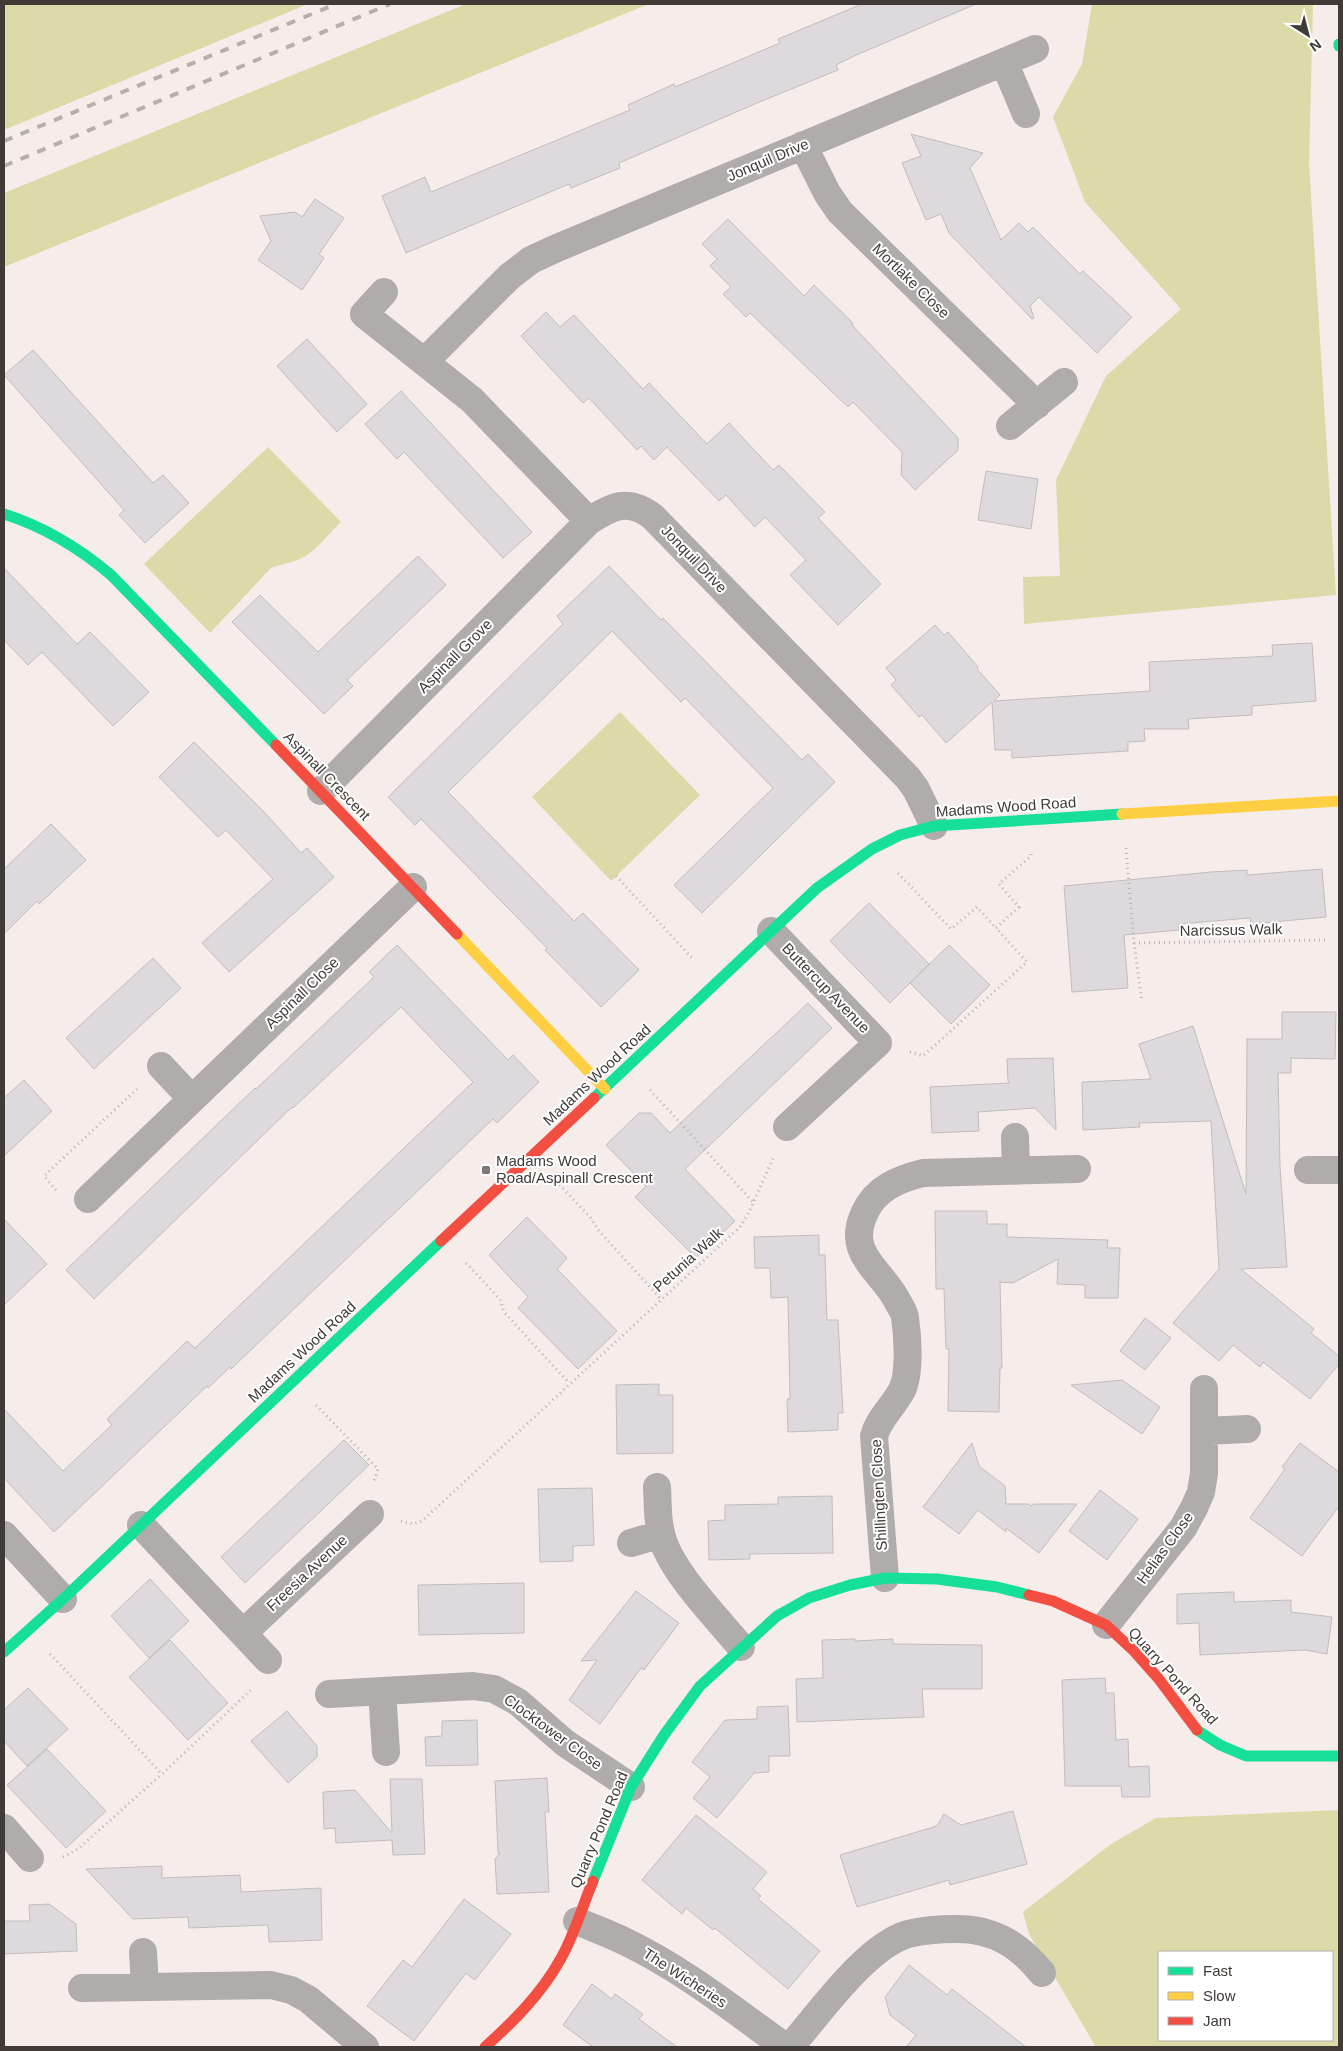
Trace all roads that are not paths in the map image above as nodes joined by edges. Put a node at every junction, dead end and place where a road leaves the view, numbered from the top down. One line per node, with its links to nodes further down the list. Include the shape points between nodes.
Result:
1 (1035, 48): 2 (street, Jonquil Drive)
2 (1004, 62): 3 (street); 4 (street, Jonquil Drive)
3 (1026, 114)
4 (803, 145): 6 (street, Jonquil Drive, via 531,260 510,276); 8 (street, Mortlake Close, via 840,212)
5 (384, 292): 6 (street, via 364,314)
6 (424, 362): 11 (street, via 485,412)
7 (1064, 382): 8 (street)
8 (1037, 405): 9 (street)
9 (1010, 426)
10 (4, 514): 12 (street, Aspinall Crescent, via 61,536 95,559)
11 (589, 521): 12 (street, Aspinall Grove); 14 (street, Jonquil Drive, via 609,508 627,505 642,508 652,516 908,778)
12 (320, 791): 15 (street, Aspinall Crescent)
13 (1339, 801): 14 (street, Madams Wood Road)
14 (934, 826): 16 (street, Madams Wood Road, via 900,835 872,849 817,888)
15 (413, 888): 18 (street, Aspinall Crescent); 19 (street, Aspinall Close)
16 (771, 931): 18 (street, Madams Wood Road); 20 (street, Buttercup Avenue, via 878,1042)
17 (161, 1066): 19 (street)
18 (605, 1089): 32 (street, Madams Wood Road)
19 (192, 1099): 26 (street, Aspinall Close)
20 (787, 1127)
21 (1015, 1137): 25 (street)
22 (1077, 1170): 25 (street, Shillingten Close)
23 (1308, 1170): 24 (street)
24 (1339, 1170)
25 (1016, 1171): 36 (street, Shillingten Close, via 923,1173 902,1178 884,1188 867,1206 859,1224 858,1242 866,1261 896,1297 905,1316 907,1366 902,1390 877,1425 874,1436)
26 (88, 1199)
27 (1204, 1389): 29 (street, Helias Close)
28 (1247, 1429): 29 (street)
29 (1205, 1431): 38 (street, Helias Close, via 1204,1473 1194,1508 1183,1528)
30 (657, 1487): 34 (street)
31 (370, 1514): 39 (street, Freesia Avenue)
32 (141, 1525): 37 (street, Madams Wood Road); 39 (street)
33 (4, 1534): 37 (street)
34 (661, 1534): 35 (street); 40 (street, via 684,1578)
35 (631, 1543)
36 (885, 1578): 38 (street, Quarry Pond Road, via 937,1579 997,1587 1053,1601); 40 (street, Quarry Pond Road, via 850,1584 810,1598 777,1616)
37 (64, 1599): 41 (street, Madams Wood Road)
38 (1106, 1625): 46 (street, Quarry Pond Road, via 1152,1671 1199,1732 1220,1745 1246,1756)
39 (244, 1633): 42 (street)
40 (740, 1646): 47 (street, Quarry Pond Road, via 700,1686)
41 (4, 1652)
42 (268, 1660)
43 (382, 1691): 44 (street, Clocktower Close); 45 (street); 47 (street, Clocktower Close, via 473,1686 494,1689 518,1702 565,1743)
44 (329, 1694)
45 (386, 1752)
46 (1339, 1756)
47 (631, 1787): 50 (street, Quarry Pond Road)
48 (7, 1837): 49 (street)
49 (30, 1858)
50 (577, 1921): 56 (street, Quarry Pond Road, via 561,1959 543,1988 518,2017); 57 (street, The Wicheries, via 657,1958)
51 (143, 1952): 53 (street)
52 (1042, 1973): 58 (street, via 1003,1938 975,1929 906,1934 881,1947 859,1966)
53 (145, 1987): 54 (street); 55 (street, via 271,1984 308,1999)
54 (82, 1988)
55 (365, 2047)
56 (484, 2047)
57 (786, 2047)
58 (790, 2047)

